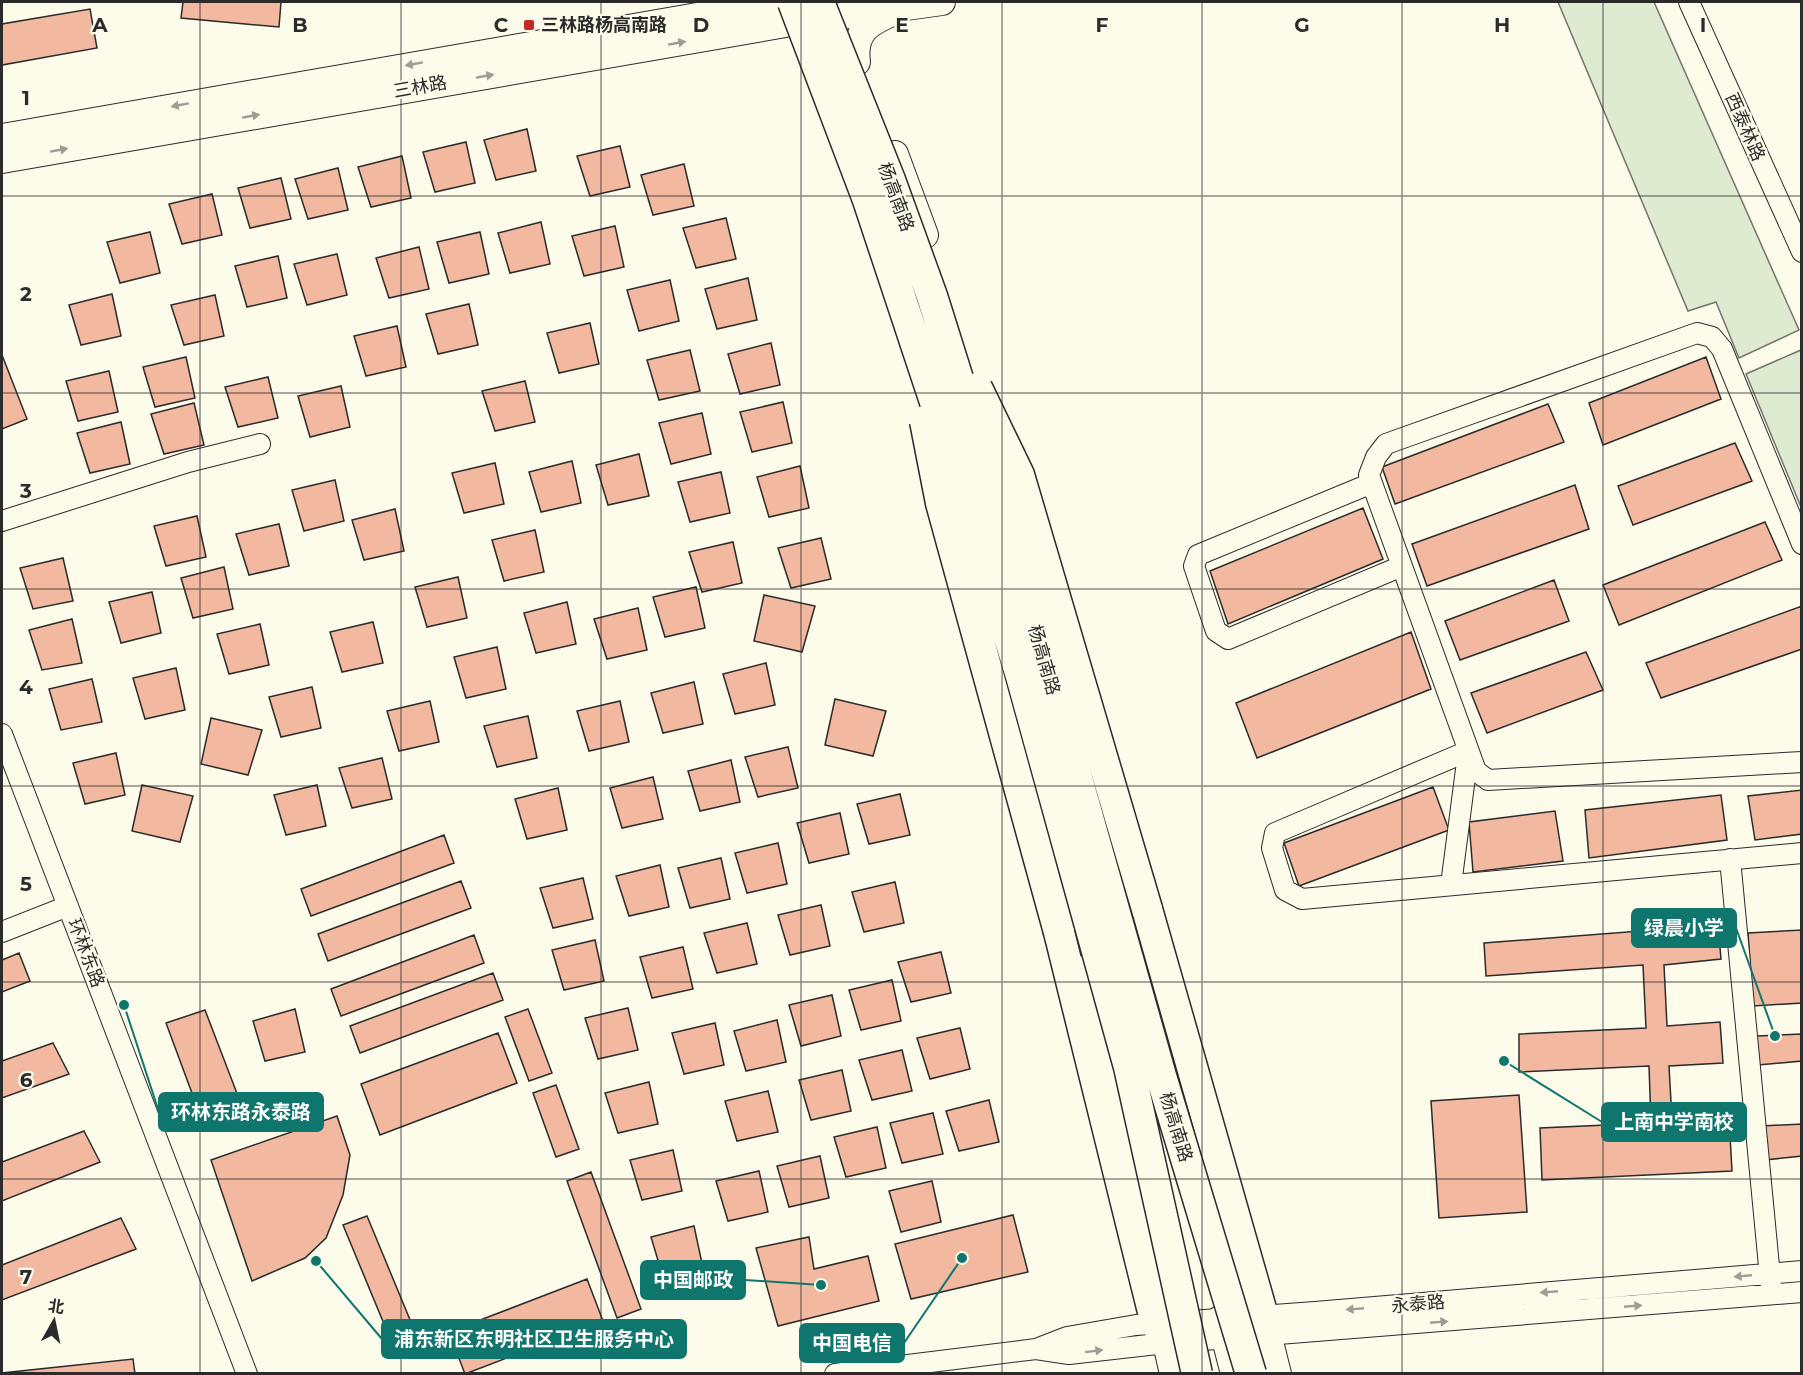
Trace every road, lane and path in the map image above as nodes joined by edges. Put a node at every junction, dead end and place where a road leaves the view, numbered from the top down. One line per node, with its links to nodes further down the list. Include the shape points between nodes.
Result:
1 (720, 2): 7 (main road)
2 (942, 2): 5 (main road, 三林路)
3 (1689, 2): 11 (street, 西泰林路)
4 (830, 6): 5 (main road, 三林路); 6 (main road, 三林路); 8 (main road, 杨高南路); 12 (highway, 杨高南路, bridge, via 890,180)
5 (909, 6): 8 (main road, via 877,20 862,33 857,41)
6 (786, 7): 7 (main road, 三林路); 10 (main road, 三林路, one-way to 6); 13 (highway, 杨高南路, bridge, via 868,200)
7 (678, 18): 9 (main road, 三林路, one-way to 9)
8 (857, 62): 12 (main road, 杨高南路, via 911,192)
9 (2, 137)
10 (2, 160)
11 (1802, 252)
12 (939, 298): 13 (main road); 33 (main road, 杨高南路, via 1023,530); 33 (highway, bridge, via 1019,475 1147,909); 42 (highway, 杨高南路, bridge, via 1161,1076)
13 (898, 312): 27 (main road, 杨高南路); 28 (highway, bridge, via 941,503 1059,932); 39 (highway, 杨高南路, bridge, via 956,465 1017,665 1129,1067)
14 (260, 444): 16 (street, via 188,462)
15 (1372, 483): 17 (street, via 1369,475 1386,444 1697,333 1712,338 1722,349); 18 (street); 18 (street, via 1198,555 1194,566 1216,631 1228,639)
16 (2, 521)
17 (1802, 544)
18 (1402, 566): 20 (street)
19 (2, 734): 25 (street, 环林东路)
20 (1468, 751): 21 (street, via 1476,771 1488,780); 24 (street); 24 (street, via 1275,833 1272,848 1285,890 1302,899)
21 (1802, 762)
22 (1802, 853): 23 (street)
23 (1730, 859): 24 (street); 30 (street)
24 (1451, 885)
25 (68, 906): 26 (street); 36 (street, 环林东路)
26 (2, 932)
27 (1113, 1078): 28 (main road); 34 (main road, 杨高南路)
28 (1105, 1119): 34 (highway)
29 (1802, 1271): 30 (street, 永泰路)
30 (1770, 1273): 32 (street); 33 (street, 永泰路, one-way to 33)
31 (1802, 1292): 32 (street, 永泰路)
32 (1772, 1294): 33 (street, 永泰路, one-way to 32)
33 (1261, 1323): 35 (main road); 43 (main road, 杨高南路)
34 (1166, 1330): 35 (main road); 37 (street, via 1136,1325 1067,1337 1036,1349); 38 (main road, 杨高南路)
35 (1215, 1330): 40 (main road); 41 (main road)
36 (247, 1374)
37 (835, 1374)
38 (1173, 1374)
39 (1197, 1374)
40 (1218, 1374)
41 (1234, 1374)
42 (1251, 1374)
43 (1278, 1374)

